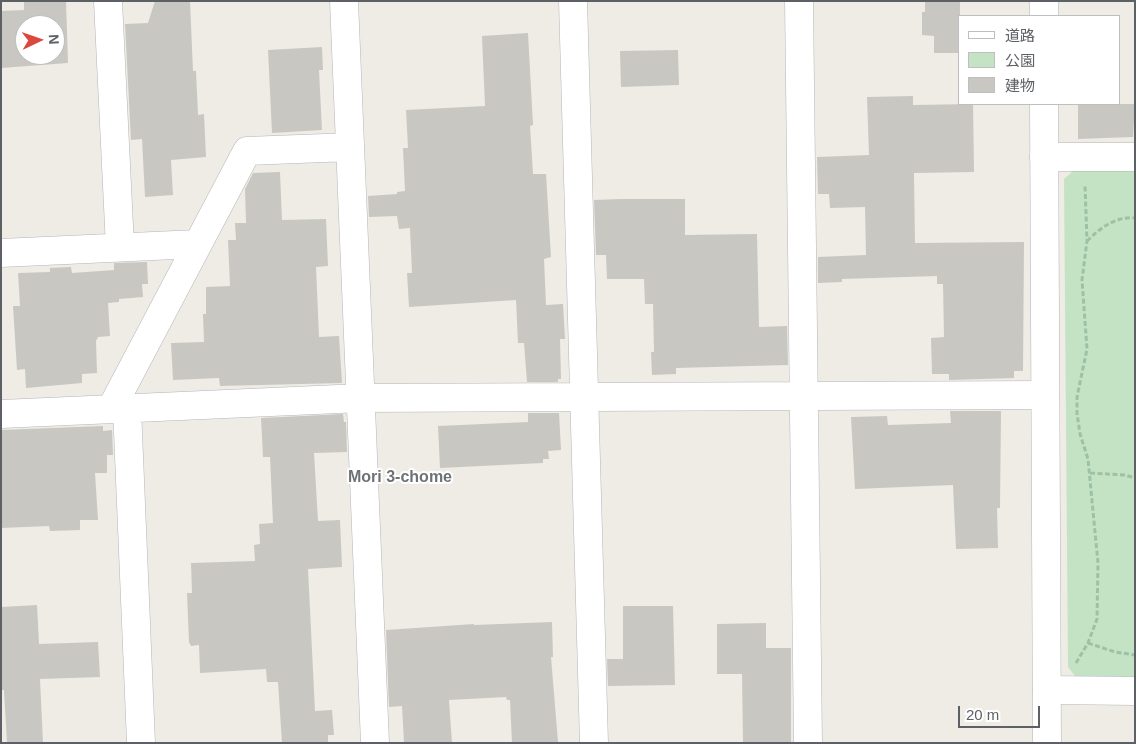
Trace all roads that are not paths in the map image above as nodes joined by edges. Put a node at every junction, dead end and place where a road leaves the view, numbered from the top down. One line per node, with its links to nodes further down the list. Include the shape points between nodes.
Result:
1 (108, 1): 12 (street)
2 (344, 1): 8 (street)
3 (572, 1): 17 (street)
4 (799, 1): 15 (street)
5 (1044, 1): 6 (street)
6 (1044, 15)
7 (1044, 105): 9 (street)
8 (350, 147): 11 (street, via 247,151); 16 (street)
9 (1044, 157): 10 (street); 14 (street)
10 (1135, 157)
11 (197, 244): 12 (street); 18 (street)
12 (120, 247): 13 (street)
13 (1, 253)
14 (1045, 395): 15 (street); 20 (street)
15 (802, 396): 17 (street); 25 (street)
16 (361, 398): 17 (street); 18 (street); 23 (street)
17 (584, 398): 24 (street)
18 (119, 408): 19 (street); 22 (street)
19 (1, 414)
20 (1047, 690): 21 (street); 26 (street)
21 (1135, 691)
22 (141, 743)
23 (375, 743)
24 (594, 743)
25 (808, 743)
26 (1047, 743)

